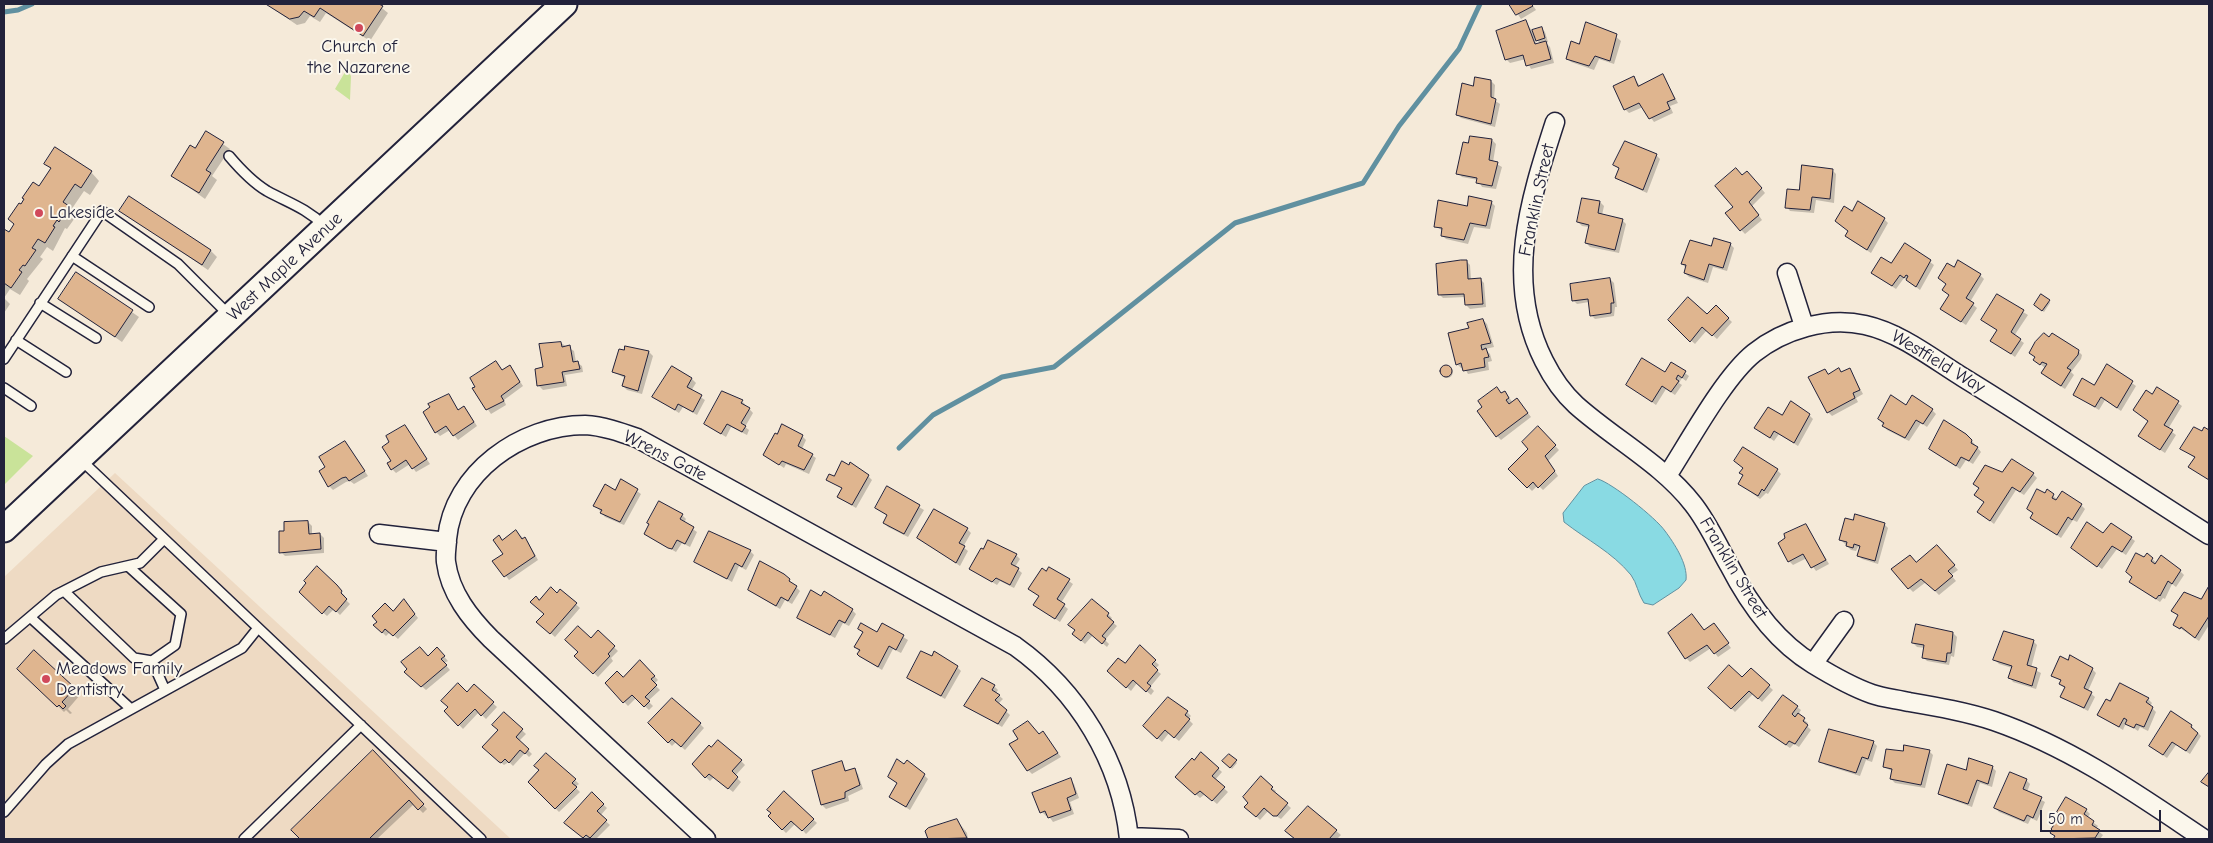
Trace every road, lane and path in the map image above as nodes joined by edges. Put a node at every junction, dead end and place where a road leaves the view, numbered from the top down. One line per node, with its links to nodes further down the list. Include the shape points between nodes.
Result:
1 (564, 4): 4 (main road, West Maple Avenue)
2 (1555, 122): 18 (street, Franklin Street, via 1541,166 1525,240 1522,280 1535,342 1552,376 1573,402)
3 (229, 156): 4 (lane, via 254,181 308,210)
4 (327, 227): 9 (main road, West Maple Avenue)
5 (72, 256): 7 (lane); 8 (lane); 9 (lane, via 102,211 178,264)
6 (1787, 273): 10 (street)
7 (40, 303): 11 (lane); 12 (lane)
8 (149, 307)
9 (231, 317): 17 (main road, West Maple Avenue)
10 (1804, 326): 18 (street, Westfield Way, via 1761,348 1738,370); 21 (street, Westfield Way, via 1863,324 1889,332)
11 (96, 338)
12 (16, 340): 13 (lane); 14 (lane)
13 (4, 359)
14 (66, 372)
15 (4, 388): 16 (lane)
16 (31, 406)
17 (80, 459): 19 (main road, West Maple Avenue); 22 (lane)
18 (1667, 476): 31 (street, Franklin Street, via 1693,504 1714,534 1745,594 1765,622)
19 (4, 529)
20 (379, 534): 23 (street)
21 (2209, 535)
22 (164, 539): 24 (lane, via 140,563); 28 (lane)
23 (447, 542): 36 (street, Wrens Gate, via 449,523 462,492 478,471 506,449 534,434 576,426 614,430 637,438 1015,646 1034,660 1072,699 1096,735 1122,801); 39 (street, Wrens Gate, via 446,560 451,582 462,606 475,623)
24 (128, 566): 25 (lane, via 100,572); 30 (lane, via 180,614 175,645)
25 (64, 591): 26 (lane); 30 (lane, via 134,658)
26 (30, 617): 29 (lane); 33 (lane)
27 (1844, 621): 31 (street)
28 (258, 628): 32 (lane, via 242,648); 34 (lane)
29 (4, 639)
30 (152, 661): 32 (lane)
31 (1813, 664): 41 (street, Franklin Street, via 1873,695 1991,720 2055,745 2107,774)
32 (165, 690): 33 (lane)
33 (131, 709): 35 (lane, via 68,744)
34 (361, 725): 37 (lane); 38 (lane)
35 (4, 812)
36 (1128, 838): 40 (street)
37 (244, 839)
38 (481, 839)
39 (706, 839)
40 (1179, 839)
41 (2204, 839)

